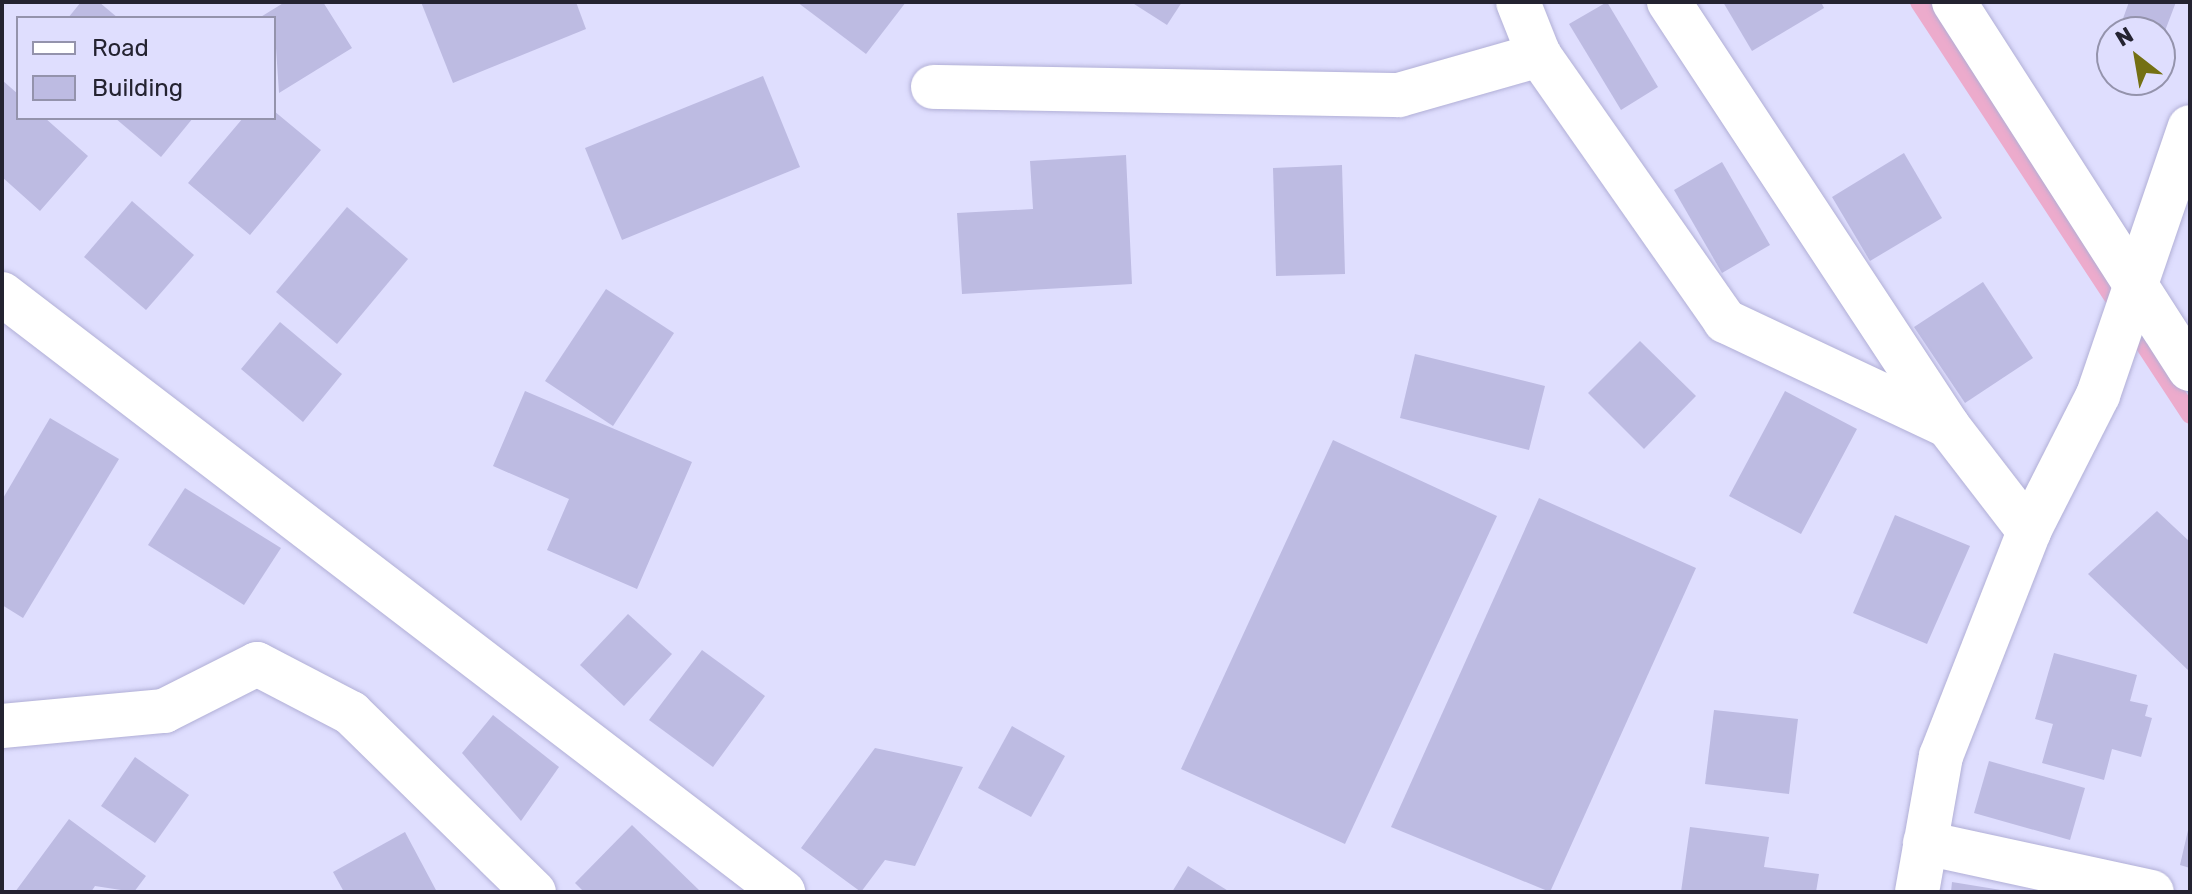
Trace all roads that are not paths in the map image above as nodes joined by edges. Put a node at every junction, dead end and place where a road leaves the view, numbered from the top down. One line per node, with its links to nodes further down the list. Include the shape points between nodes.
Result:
1 (1518, 2): 4 (street)
2 (1669, 2): 10 (street)
3 (1954, 2): 8 (street)
4 (1539, 55): 5 (street, via 1399,95); 10 (street, via 1725,321)
5 (933, 87)
6 (2190, 127): 8 (street)
7 (2, 294): 15 (street)
8 (2134, 296): 9 (street); 11 (street, via 2104,379)
9 (2190, 369)
10 (1948, 426): 11 (street)
11 (2029, 531): 13 (street, via 1941,756)
12 (2, 726): 14 (street, via 164,711 257,664 351,713)
13 (1925, 843): 16 (street); 17 (street)
14 (534, 892)
15 (783, 892)
16 (1917, 892)
17 (2152, 892)

